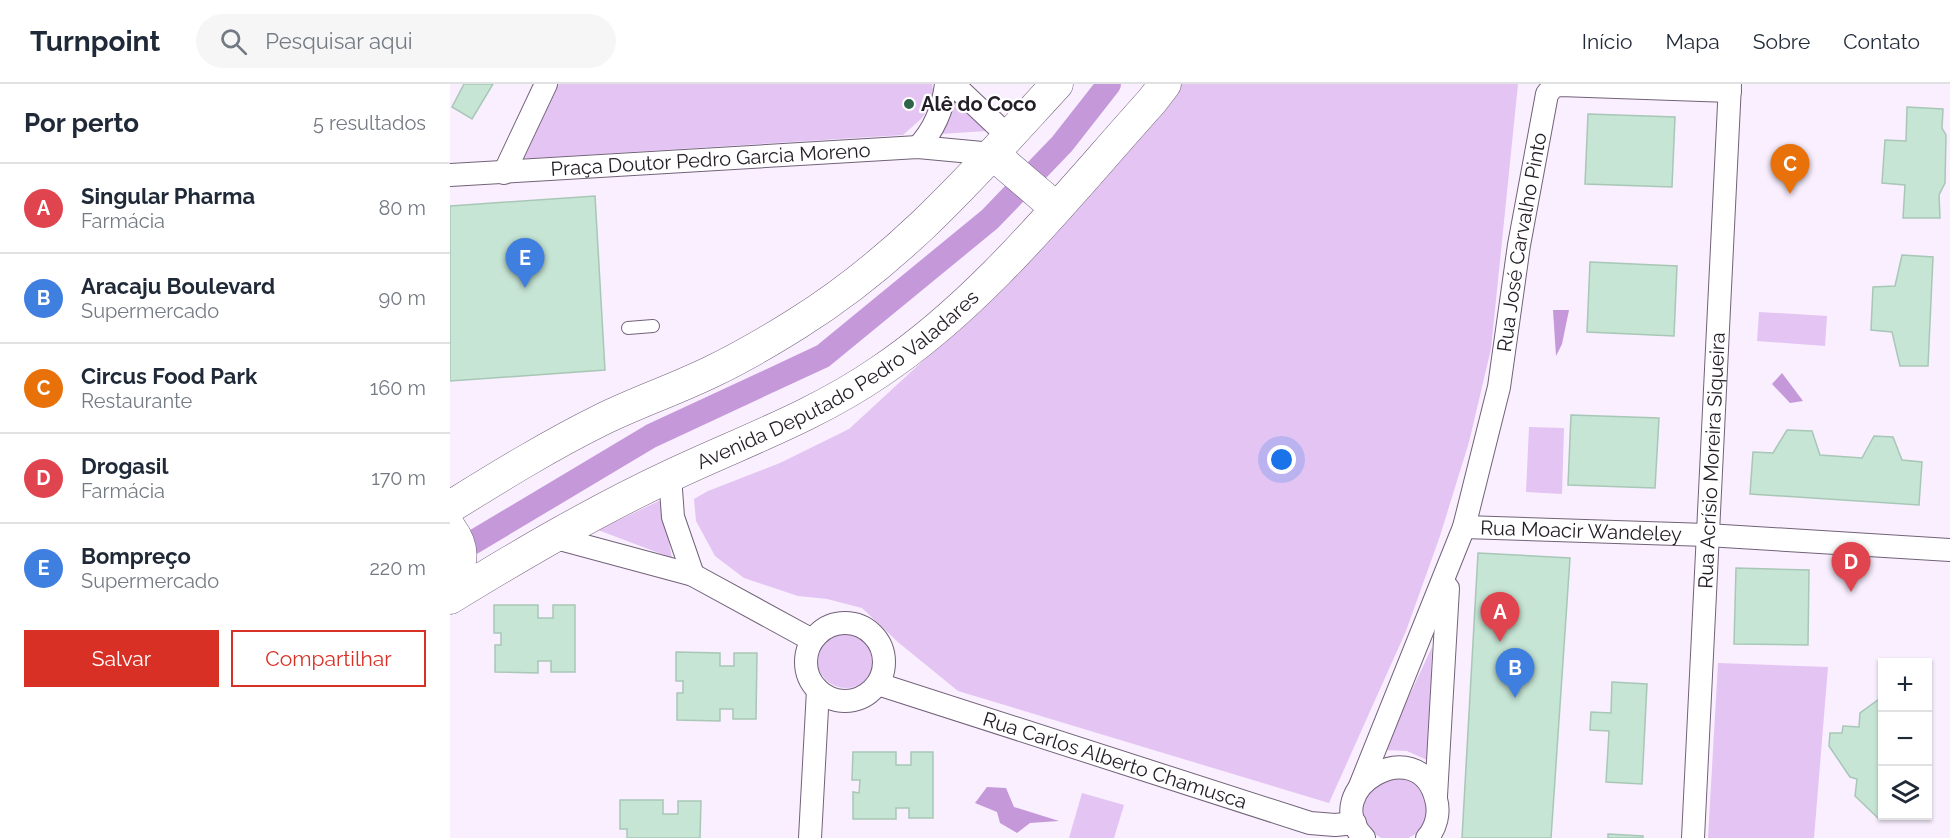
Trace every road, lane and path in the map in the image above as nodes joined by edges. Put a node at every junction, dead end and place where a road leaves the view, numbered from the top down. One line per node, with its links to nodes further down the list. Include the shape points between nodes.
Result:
1 (546, 84): 9 (street)
2 (946, 84): 7 (street, via 938,117)
3 (953, 84): 8 (street)
4 (1057, 84): 8 (main road)
5 (1165, 84): 11 (main road, Avenida Deputado Pedro Valadares)
6 (1730, 87): 16 (street, Rua José Carvalho Pinto, via 1560,85 1547,94 1519,245 1499,387); 17 (street, Rua Acrísio Moreira Siqueira)
7 (918, 147): 8 (street, Praça Doutor Pedro Garcia Moreno); 9 (street, Praça Doutor Pedro Garcia Moreno)
8 (1003, 152): 11 (main road); 15 (main road, via 886,260 800,322 714,370 605,417 541,451)
9 (504, 173): 10 (street, Praça Doutor Pedro Garcia Moreno)
10 (450, 176)
11 (1047, 201): 14 (main road, Avenida Deputado Pedro Valadares, via 940,326 880,372 827,405)
12 (653, 326): 13 (lane)
13 (628, 328)
14 (670, 476): 18 (main road, Avenida Deputado Pedro Valadares); 21 (street, via 673,517)
15 (451, 522): 22 (main road, via 462,556)
16 (1464, 527): 17 (street, Rua Moacir Wandeley); 20 (street, Rua José Carvalho Pinto)
17 (1707, 535): 19 (street, Rua Moacir Wandeley); 31 (street, Rua Acrísio Moreira Siqueira)
18 (552, 537): 21 (street); 22 (main road, Avenida Deputado Pedro Valadares)
19 (1950, 550)
20 (1449, 571): 26 (street, Rua José Carvalho Pinto); 27 (street, Rua José Carvalho Pinto)
21 (693, 575): 23 (street)
22 (452, 585)
23 (812, 640): 24 (street, via 838,623 868,629 883,649 885,661); 25 (street, via 806,666)
24 (878, 684): 25 (street, via 849,701 838,701); 28 (street, Rua Carlos Alberto Chamusca, via 1310,823)
25 (818, 690): 30 (street)
26 (1360, 786): 27 (street, via 1381,770 1401,768 1420,775); 28 (street, Rua José Carvalho Pinto, via 1352,810)
27 (1436, 796): 29 (street, Rua José Carvalho Pinto, via 1438,809)
28 (1359, 830)
29 (1430, 836)
30 (810, 838)
31 (1693, 838)

